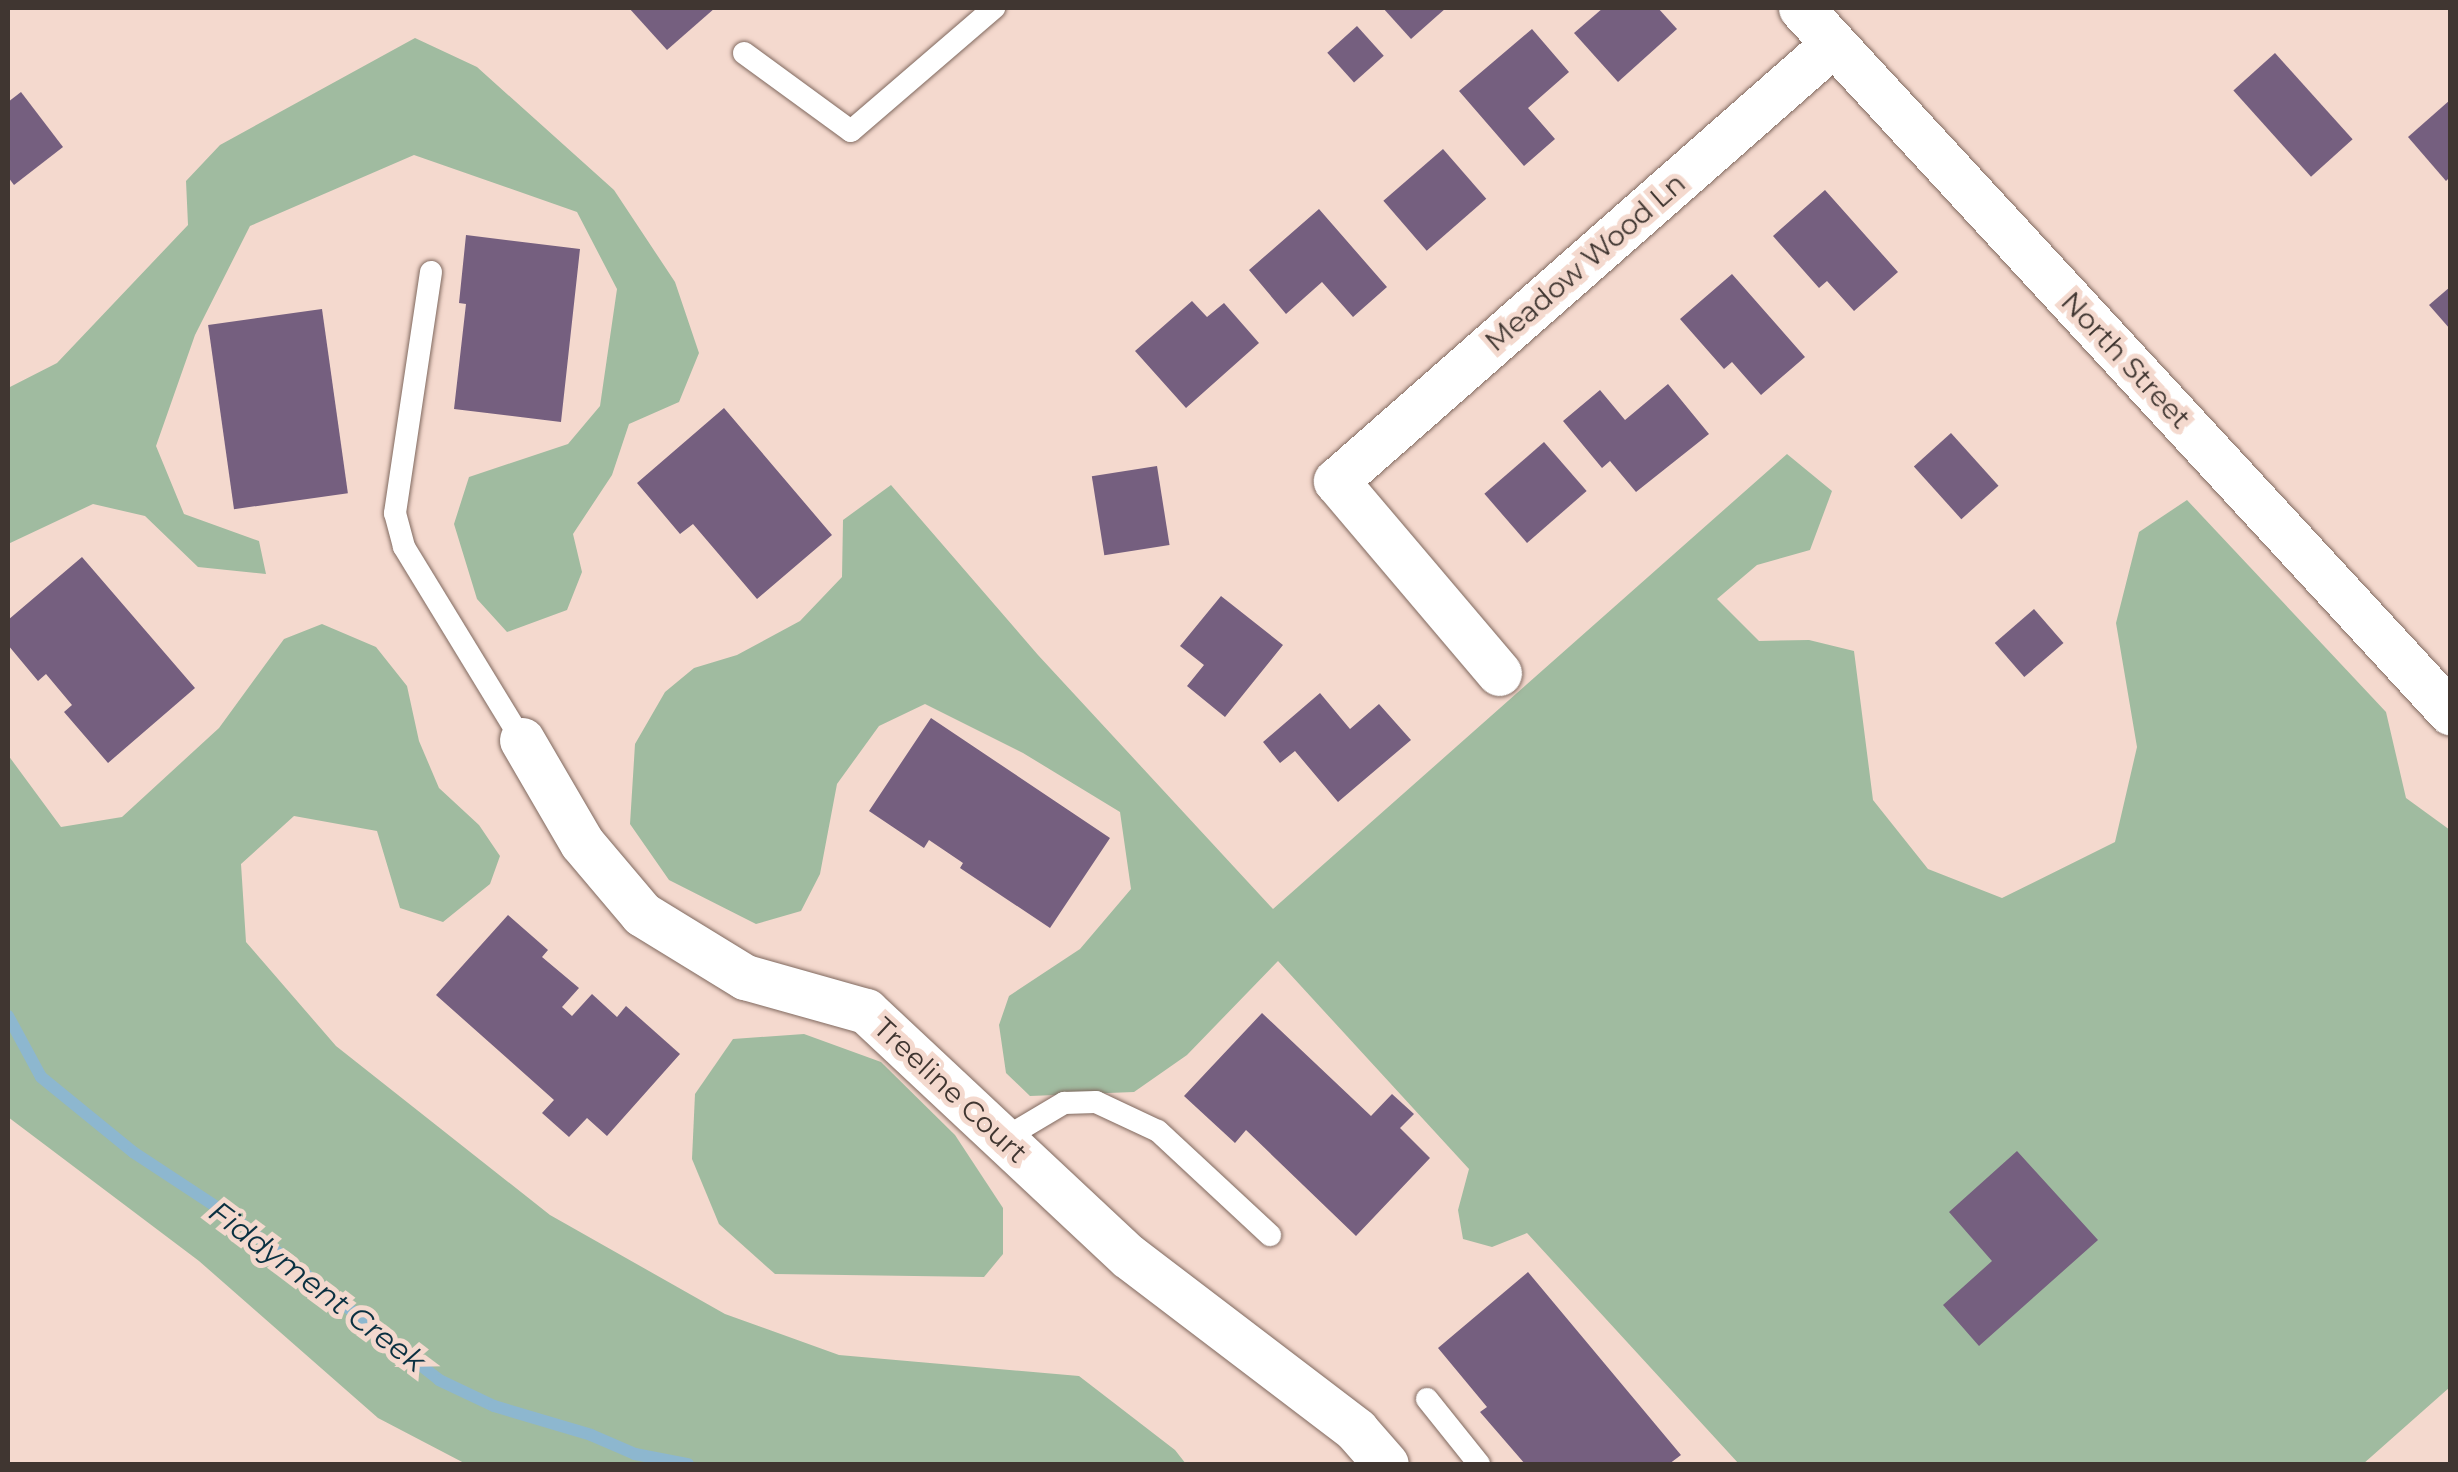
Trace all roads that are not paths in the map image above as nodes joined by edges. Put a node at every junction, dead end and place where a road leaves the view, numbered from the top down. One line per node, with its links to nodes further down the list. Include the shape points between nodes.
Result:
1 (994, 8): 4 (lane, via 851,131)
2 (1801, 8): 3 (street, North Street)
3 (1834, 44): 6 (street, Meadow Wood Ln, via 1336,481); 7 (street, North Street)
4 (744, 53)
5 (431, 272): 8 (lane, via 395,513 404,547)
6 (1499, 673)
7 (2450, 712)
8 (522, 740): 9 (street, Treeline Court, via 582,843 642,914 745,978 866,1011)
9 (1005, 1138): 10 (lane, via 1064,1104 1096,1102 1158,1131); 12 (street, Treeline Court, via 1128,1256 1356,1430)
10 (1270, 1236)
11 (1426, 1399): 13 (lane)
12 (1386, 1464)
13 (1479, 1464)

